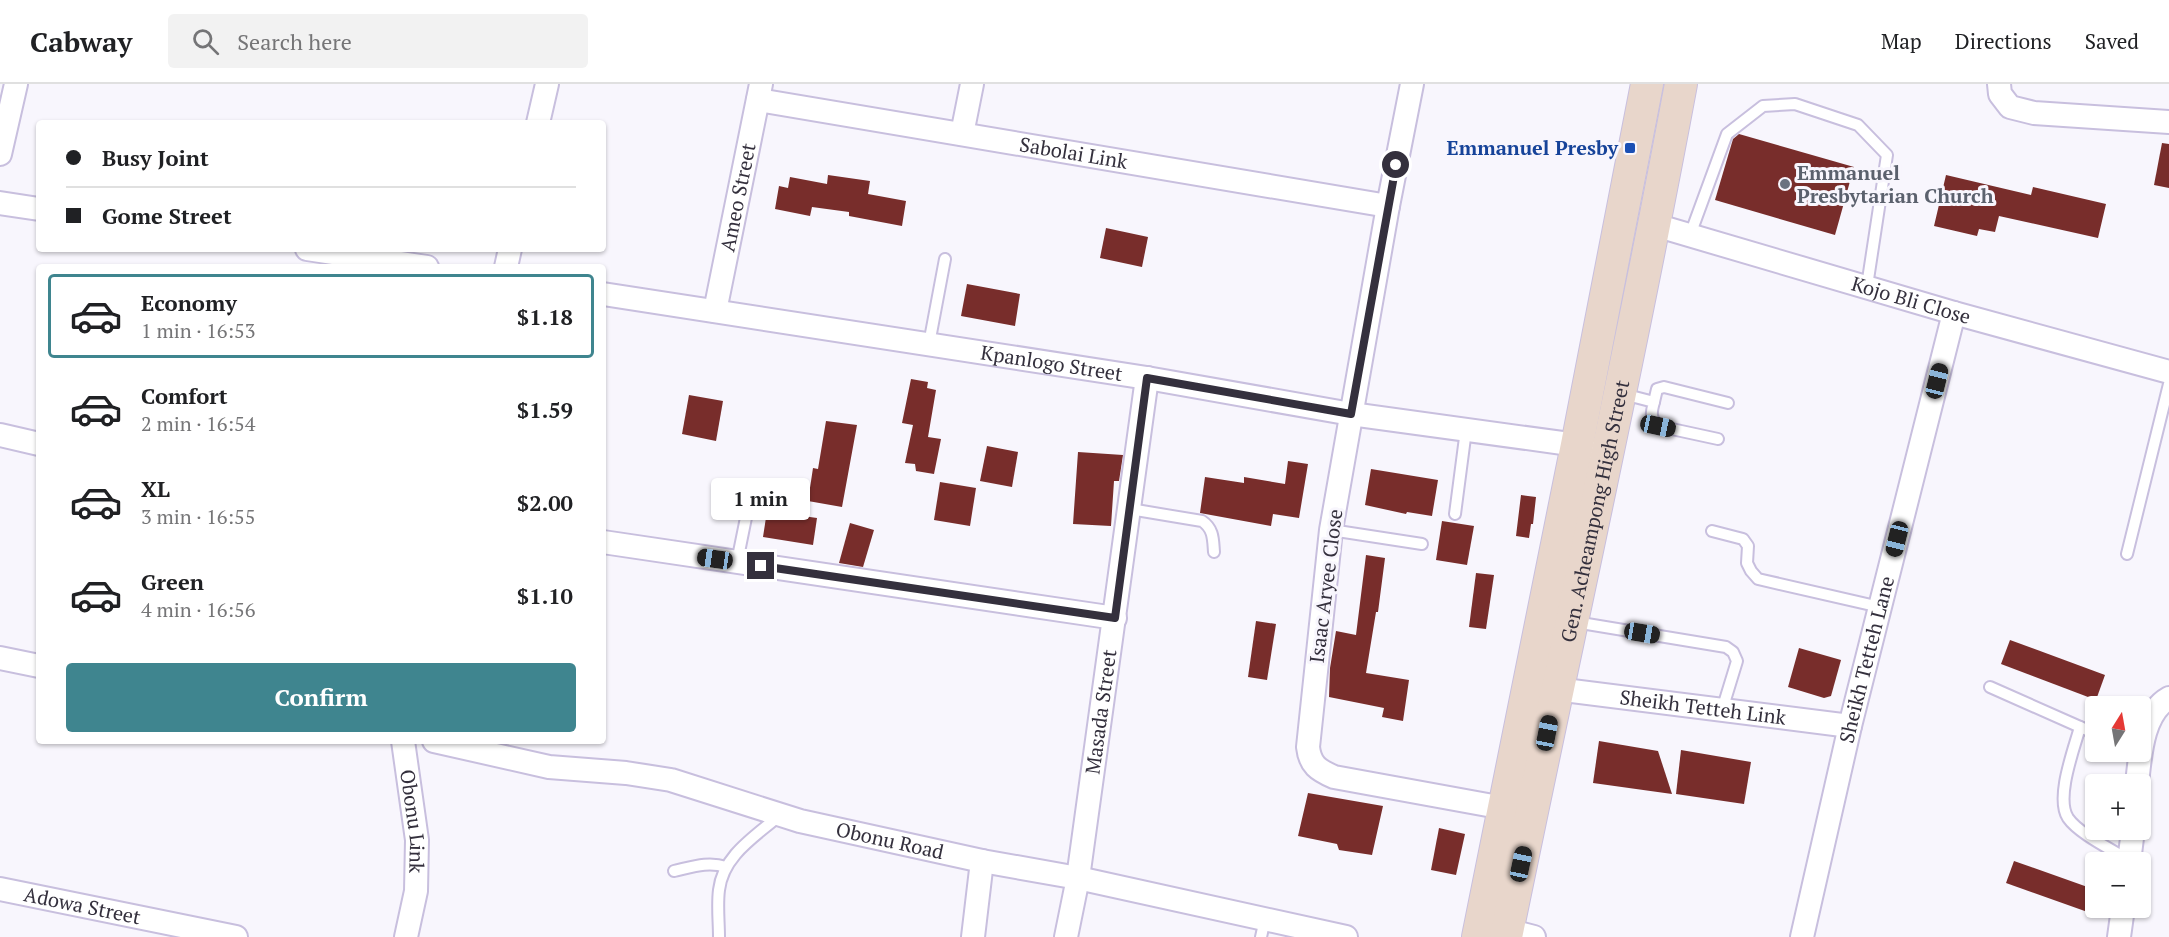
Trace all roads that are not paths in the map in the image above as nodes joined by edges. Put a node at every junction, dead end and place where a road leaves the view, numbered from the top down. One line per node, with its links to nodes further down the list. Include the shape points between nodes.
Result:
1 (16, 84): 12 (street)
2 (547, 84): 9 (street)
3 (972, 84): 11 (street)
4 (1412, 84): 14 (street, Isaac Aryee Close)
5 (1647, 84): 37 (main road, Gen. Acheampong High Street)
6 (1681, 84): 16 (main road, Gen. Acheampong High Street)
7 (1999, 84): 10 (street, via 2000,94 2010,107 2034,113)
8 (759, 92): 11 (street, Sabolai Link); 23 (street, Ameo Street)
9 (539, 120)
10 (2169, 122)
11 (962, 134): 14 (street, Sabolai Link)
12 (0, 154)
13 (0, 203): 15 (street)
14 (1388, 206): 32 (street, Isaac Aryee Close)
15 (36, 209)
16 (1655, 225): 17 (street, Kojo Bli Close); 29 (main road, Gen. Acheampong High Street)
17 (1690, 235): 21 (street, Kojo Bli Close); 21 (lane, via 1727,135 1762,106 1795,104 1858,125 1887,155)
18 (319, 253): 20 (street)
19 (945, 259): 25 (lane)
20 (404, 264)
21 (1867, 286): 24 (street, Kojo Bli Close)
22 (606, 294): 23 (street, Kpanlogo Street)
23 (715, 312): 25 (street, Kpanlogo Street)
24 (1954, 313): 26 (street, Kojo Bli Close); 49 (street, Sheikh Tetteh Lane)
25 (929, 344): 27 (street, Kpanlogo Street)
26 (2169, 372)
27 (1147, 378): 32 (street, Kpanlogo Street); 40 (street, Masada Street)
28 (2169, 384): 47 (lane)
29 (1620, 393): 30 (lane); 38 (main road, Gen. Acheampong High Street)
30 (1654, 402): 31 (lane, via 1657,389 1664,387); 35 (lane, via 1651,415 1658,426)
31 (1728, 403)
32 (1351, 414): 33 (street, Kpanlogo Street); 42 (street, Isaac Aryee Close)
33 (1466, 430): 37 (street, Kpanlogo Street); 41 (lane)
34 (0, 435): 36 (street)
35 (1718, 439)
36 (36, 443)
37 (1577, 445): 38 (street, Kpanlogo Street); 64 (main road, Gen. Acheampong High Street)
38 (1608, 453): 51 (main road, Gen. Acheampong High Street)
39 (803, 496): 48 (lane, via 762,490 753,493)
40 (1130, 509): 46 (lane, via 1202,521 1212,534); 50 (street, Masada Street)
41 (1455, 513)
42 (1331, 530): 45 (lane); 64 (street, Isaac Aryee Close, via 1308,747 1310,760 1317,770 1334,777)
43 (1712, 531): 49 (lane, via 1743,539 1748,546 1750,571 1758,579)
44 (606, 542): 48 (street)
45 (1422, 544)
46 (1214, 552)
47 (2127, 554)
48 (737, 562): 50 (street)
49 (1880, 607): 59 (street, Sheikh Tetteh Lane)
50 (1115, 618): 70 (street, Masada Street)
51 (1572, 621): 55 (main road, Gen. Acheampong High Street); 57 (lane, via 1726,647 1737,661)
52 (0, 658): 53 (street)
53 (36, 665)
54 (1990, 687): 60 (lane)
55 (1556, 689): 57 (street, Sheikh Tetteh Link); 75 (main road, Gen. Acheampong High Street)
56 (2169, 698): 58 (street, via 2159,704)
57 (1722, 710): 59 (street, Sheikh Tetteh Link)
58 (2151, 719)
59 (1850, 726): 82 (street, Sheikh Tetteh Lane)
60 (2080, 727): 61 (lane); 66 (lane, via 2062,798 2067,817)
61 (2085, 729)
62 (402, 744): 77 (street, Obonu Link, via 417,840 416,891)
63 (447, 744): 65 (street, Obonu Road, via 549,767 671,780)
64 (1504, 808): 75 (main road, Gen. Acheampong High Street)
65 (780, 815): 67 (street, Obonu Road); 68 (lane, via 738,851)
66 (2115, 852)
67 (982, 861): 70 (street, Obonu Road); 79 (street)
68 (726, 867): 69 (lane, via 707,863); 78 (lane, via 718,893)
69 (674, 872)
70 (1078, 878): 73 (street, Obonu Road); 80 (street, Masada Street)
71 (0, 889): 74 (street, Adowa Street)
72 (2122, 918): 83 (street)
73 (1263, 928): 81 (street, Obonu Road)
74 (200, 933): 76 (street, Adowa Street)
75 (1506, 935)
76 (236, 937)
77 (406, 937)
78 (719, 937)
79 (973, 937)
80 (1066, 937)
81 (1346, 937)
82 (1802, 937)
83 (2119, 937)

